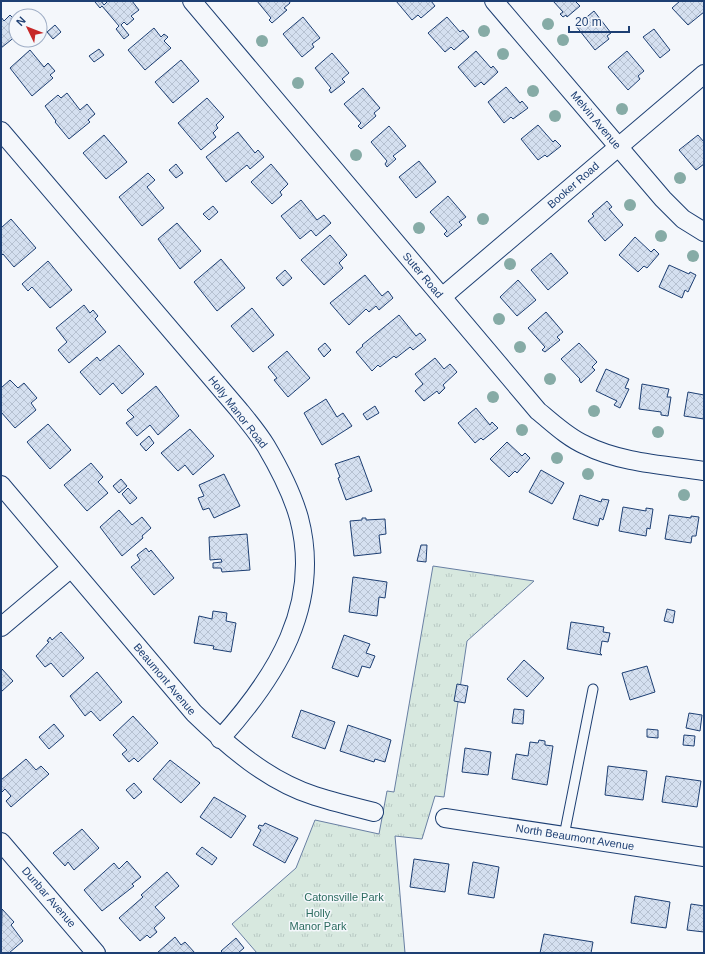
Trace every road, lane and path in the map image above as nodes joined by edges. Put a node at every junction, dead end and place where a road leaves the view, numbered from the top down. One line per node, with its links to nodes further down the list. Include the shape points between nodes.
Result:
1 (192, 1): 7 (street, Suter Road)
2 (494, 1): 5 (street, Melvin Avenue)
3 (704, 74): 5 (street, Booker Road)
4 (1, 131): 13 (street, Holly Manor Road, via 239,410 265,445 284,480 299,518 304,553 304,584 297,621 284,652 264,687)
5 (618, 146): 6 (street, Melvin Avenue, via 683,220); 7 (street, Booker Road)
6 (704, 232)
7 (442, 297): 8 (street, Suter Road, via 538,410 562,431 585,445 619,457)
8 (704, 471)
9 (1, 485): 10 (street, Beaumont Avenue)
10 (71, 568): 11 (street); 13 (street, Beaumont Avenue, via 194,714)
11 (1, 627)
12 (593, 689): 16 (lane)
13 (220, 739): 14 (street, Beaumont Avenue, via 281,781 314,796)
14 (374, 812)
15 (445, 818): 16 (street, North Beaumont Avenue)
16 (564, 836): 18 (street, North Beaumont Avenue)
17 (1, 842): 19 (street, Dunbar Avenue)
18 (704, 857)
19 (96, 953)

